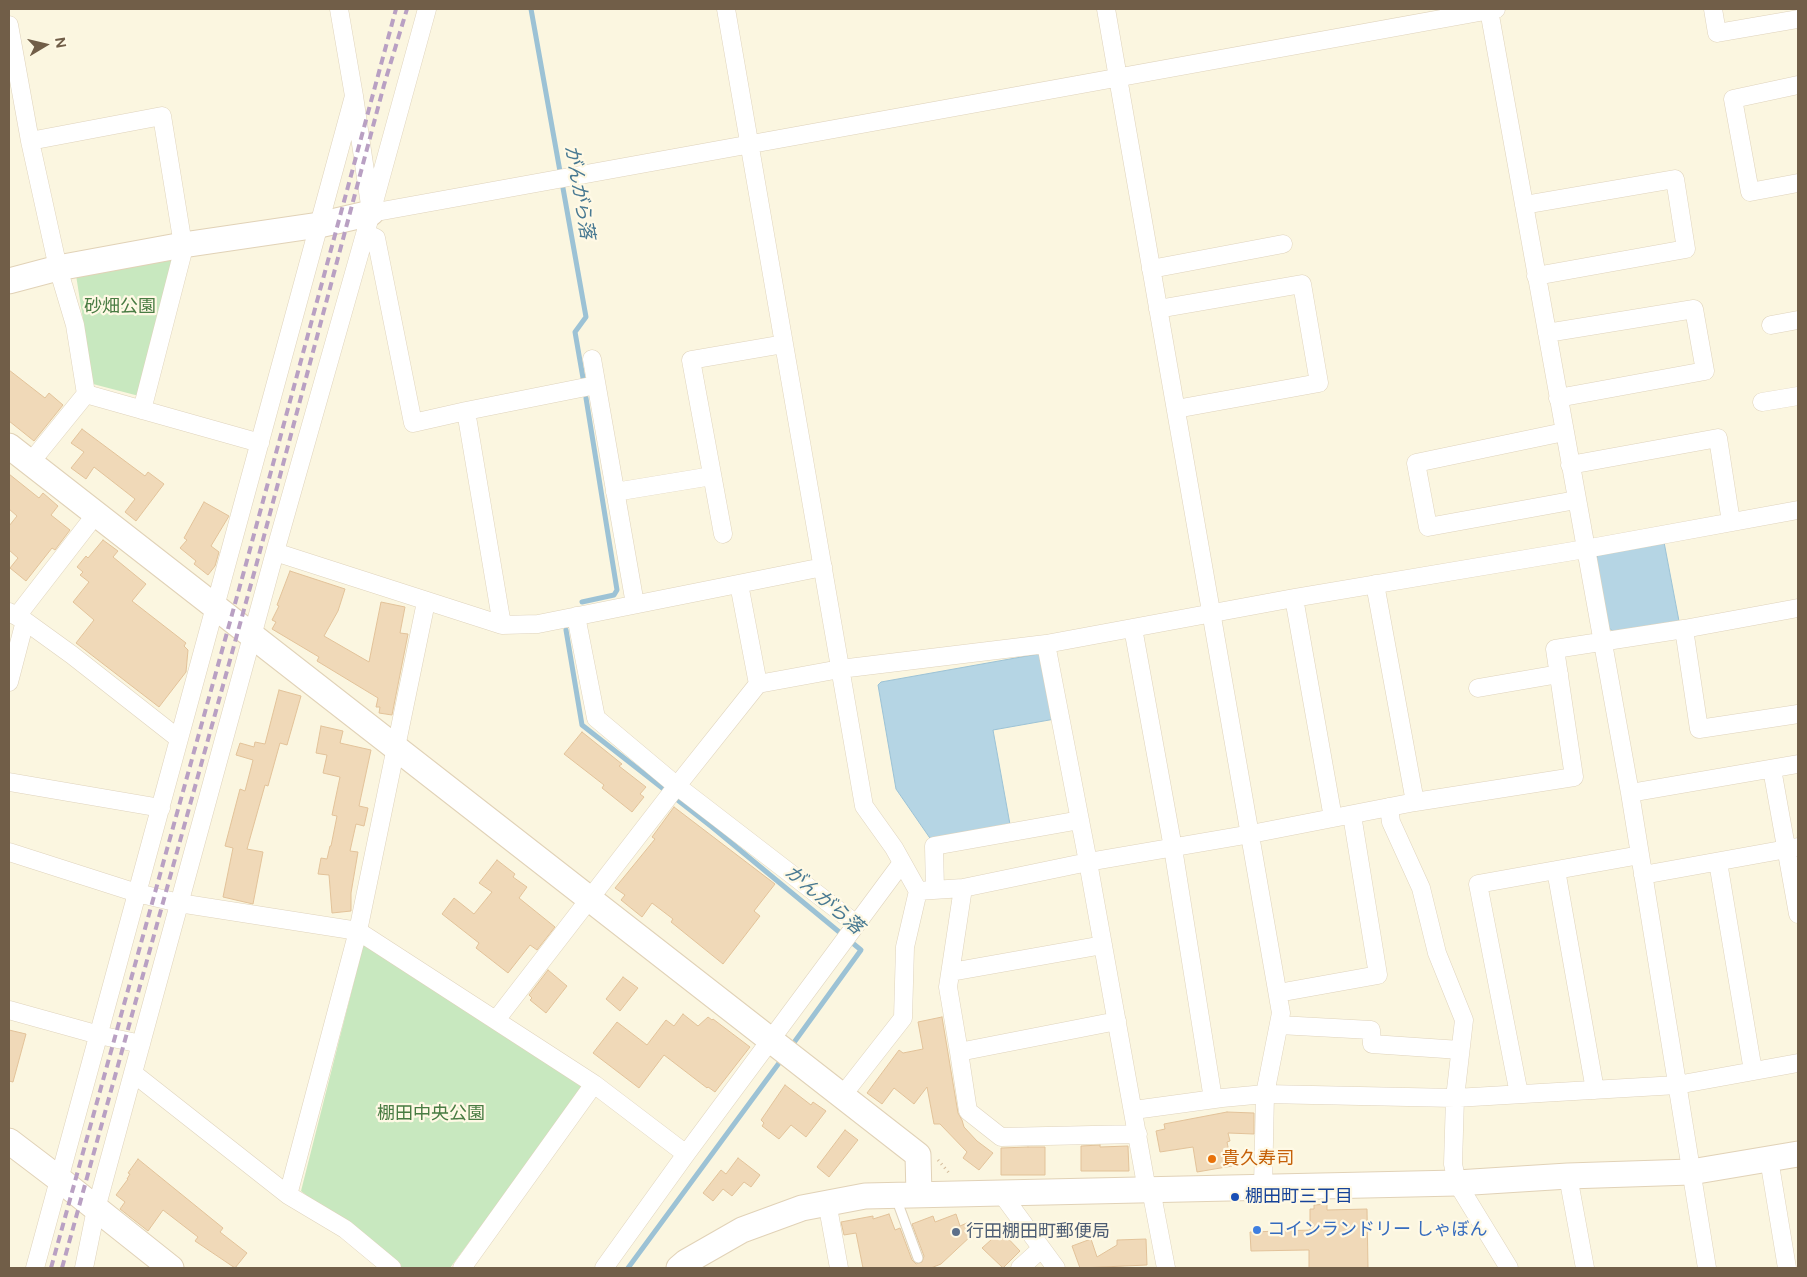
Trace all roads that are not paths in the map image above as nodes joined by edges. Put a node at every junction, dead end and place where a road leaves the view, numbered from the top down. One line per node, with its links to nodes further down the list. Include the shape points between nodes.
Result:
1 (339, 9): 11 (street)
2 (426, 9): 17 (street)
3 (726, 9): 14 (street)
4 (1106, 9): 9 (street)
5 (1492, 9): 9 (street); 16 (street)
6 (1713, 9): 7 (street, via 1717,33)
7 (1798, 19)
8 (9, 26): 12 (street)
9 (1118, 77): 14 (street); 22 (street)
10 (1798, 85): 15 (street, via 1733,99 1750,192)
11 (354, 96): 17 (street); 18 (street)
12 (16, 105): 13 (street)
13 (30, 141): 20 (street, via 162,116); 21 (street)
14 (750, 144): 17 (street); 29 (street)
15 (1798, 183)
16 (1524, 205): 23 (street); 23 (street, via 1674,179 1686,249)
17 (369, 223): 18 (street); 38 (street, via 376,238 413,423); 52 (street)
18 (319, 225): 20 (street); 40 (street)
19 (1283, 244): 22 (street)
20 (183, 245): 21 (street); 37 (street)
21 (58, 268): 24 (street); 32 (street, via 75,325)
22 (1151, 268): 25 (street)
23 (1536, 276): 28 (street)
24 (9, 281)
25 (1158, 309): 36 (street); 36 (street, via 1302,284 1319,383)
26 (1798, 320): 27 (street)
27 (1771, 325)
28 (1546, 333): 34 (street); 34 (street, via 1694,309 1705,371)
29 (784, 344): 44 (street, via 691,360); 53 (street)
30 (592, 359): 31 (street)
31 (596, 385): 38 (street); 45 (street)
32 (86, 394): 37 (street); 42 (street)
33 (1798, 396): 35 (street)
34 (1558, 398): 39 (street)
35 (1762, 402)
36 (1176, 409): 61 (street)
37 (142, 410): 40 (street)
38 (466, 411): 64 (street)
39 (1564, 432): 43 (street); 46 (street, via 1416,463 1428,527)
40 (260, 443): 59 (street)
41 (9, 446): 42 (street)
42 (30, 463): 48 (street)
43 (1570, 465): 46 (street); 49 (street, via 1718,438)
44 (712, 476): 45 (street); 50 (street)
45 (615, 492): 58 (street)
46 (1576, 500): 51 (street)
47 (1798, 510): 49 (street)
48 (96, 514): 59 (street); 62 (street)
49 (1731, 522): 51 (street)
50 (724, 534)
51 (1585, 549): 55 (street); 68 (street)
52 (275, 552): 57 (street); 67 (street)
53 (823, 567): 54 (street); 70 (street)
54 (739, 584): 58 (street); 73 (street)
55 (1375, 584): 56 (street); 83 (street)
56 (1294, 598): 61 (street); 87 (street)
57 (426, 602): 64 (street); 77 (street)
58 (635, 604): 63 (street)
59 (215, 607): 67 (street); 76 (street)
60 (1798, 608): 66 (street)
61 (1211, 613): 65 (street); 89 (street)
62 (17, 616): 72 (street); 76 (street)
63 (576, 616): 64 (street, via 538,624); 81 (street, via 596,718)
64 (502, 625)
65 (1133, 628): 69 (street); 90 (street)
66 (1684, 629): 68 (street); 75 (street, via 1699,729)
67 (252, 636): 77 (street); 103 (street)
68 (1602, 641): 71 (street, via 1555,649); 82 (street)
69 (1046, 644): 70 (street); 88 (street)
70 (840, 669): 73 (street); 96 (street, via 864,806 894,848)
71 (1558, 674): 74 (street); 83 (street, via 1574,777)
72 (9, 682)
73 (758, 684): 81 (street)
74 (1478, 688)
75 (1798, 714)
76 (179, 739): 84 (street)
77 (396, 748): 102 (street); 106 (street)
78 (1798, 764): 79 (street)
79 (1772, 769): 82 (street); 91 (street)
80 (9, 782): 84 (street)
81 (676, 786): 102 (street); 105 (street)
82 (1630, 793): 93 (street)
83 (1415, 802): 85 (street)
84 (160, 808): 101 (street)
85 (1388, 808): 86 (street); 117 (street, via 1391,822 1421,888 1437,953 1464,1020)
86 (1352, 815): 87 (street); 109 (street, via 1378,975)
87 (1333, 818): 89 (street)
88 (1080, 820): 94 (street); 100 (street, via 934,846)
89 (1251, 834): 90 (street); 109 (street)
90 (1173, 848): 94 (street); 129 (street)
91 (1793, 848): 95 (street); 104 (street)
92 (9, 852): 101 (street)
93 (1640, 856): 97 (street); 98 (street)
94 (1088, 862): 99 (street); 107 (street)
95 (1718, 862): 98 (street); 120 (street)
96 (901, 864): 100 (street); 105 (street)
97 (1556, 870): 124 (street); 126 (street, via 1478,884)
98 (1643, 875): 123 (street)
99 (962, 888): 100 (street); 108 (street)
100 (926, 890): 127 (street, via 905,947 903,1018)
101 (137, 893): 103 (street); 114 (street)
102 (589, 899): 111 (street); 116 (street)
103 (179, 903): 106 (street); 115 (street)
104 (1798, 914)
105 (856, 924): 116 (street)
106 (358, 931): 111 (street); 143 (street)
107 (1103, 945): 108 (street); 112 (street)
108 (951, 972): 118 (street, via 948,987)
109 (1278, 992): 113 (street)
110 (9, 1010): 114 (street)
111 (496, 1020): 122 (street)
112 (1117, 1020): 118 (street); 130 (street)
113 (1279, 1024): 117 (street, via 1372,1030 1372,1044); 125 (street)
114 (98, 1035): 115 (street); 138 (street)
115 (141, 1044): 121 (street)
116 (780, 1048): 127 (street); 133 (street)
117 (1460, 1050): 128 (street)
118 (958, 1052): 131 (street, via 968,1111 1001,1137)
119 (1798, 1063): 120 (street)
120 (1753, 1071): 123 (street)
121 (133, 1073): 143 (street); 146 (street)
122 (594, 1084): 133 (street); 153 (street)
123 (1677, 1085): 124 (street); 136 (street)
124 (1596, 1090): 126 (street)
125 (1265, 1094): 128 (street); 129 (street); 140 (street)
126 (1519, 1094): 128 (street)
127 (842, 1096): 144 (street, via 918,1155)
128 (1455, 1098): 139 (street, via 1453,1164)
129 (1213, 1099): 130 (street)
130 (1134, 1110): 131 (street)
131 (1138, 1134): 141 (street)
132 (9, 1142): 138 (street)
133 (686, 1154): 154 (street)
134 (1798, 1154): 135 (street)
135 (1769, 1159): 136 (street); 163 (street)
136 (1691, 1172): 137 (street); 162 (street)
137 (1568, 1176): 139 (street); 161 (street)
138 (59, 1179): 146 (street); 149 (street)
139 (1457, 1183): 140 (street); 160 (street)
140 (1263, 1187): 141 (street)
141 (1149, 1190): 142 (street); 159 (street)
142 (1001, 1193): 144 (street); 147 (street)
143 (288, 1195): 152 (street, via 344,1230)
144 (906, 1195): 145 (street, via 865,1196); 148 (lane)
145 (827, 1202): 155 (street, via 742,1230); 156 (street)
146 (96, 1209): 150 (street); 151 (street)
147 (1041, 1249): 157 (street); 158 (street)
148 (918, 1258)
149 (34, 1268)
150 (84, 1268)
151 (171, 1268)
152 (392, 1268)
153 (462, 1268)
154 (604, 1268)
155 (679, 1268)
156 (839, 1268)
157 (1020, 1268)
158 (1056, 1268)
159 (1166, 1268)
160 (1509, 1268)
161 (1585, 1268)
162 (1707, 1268)
163 (1787, 1268)

